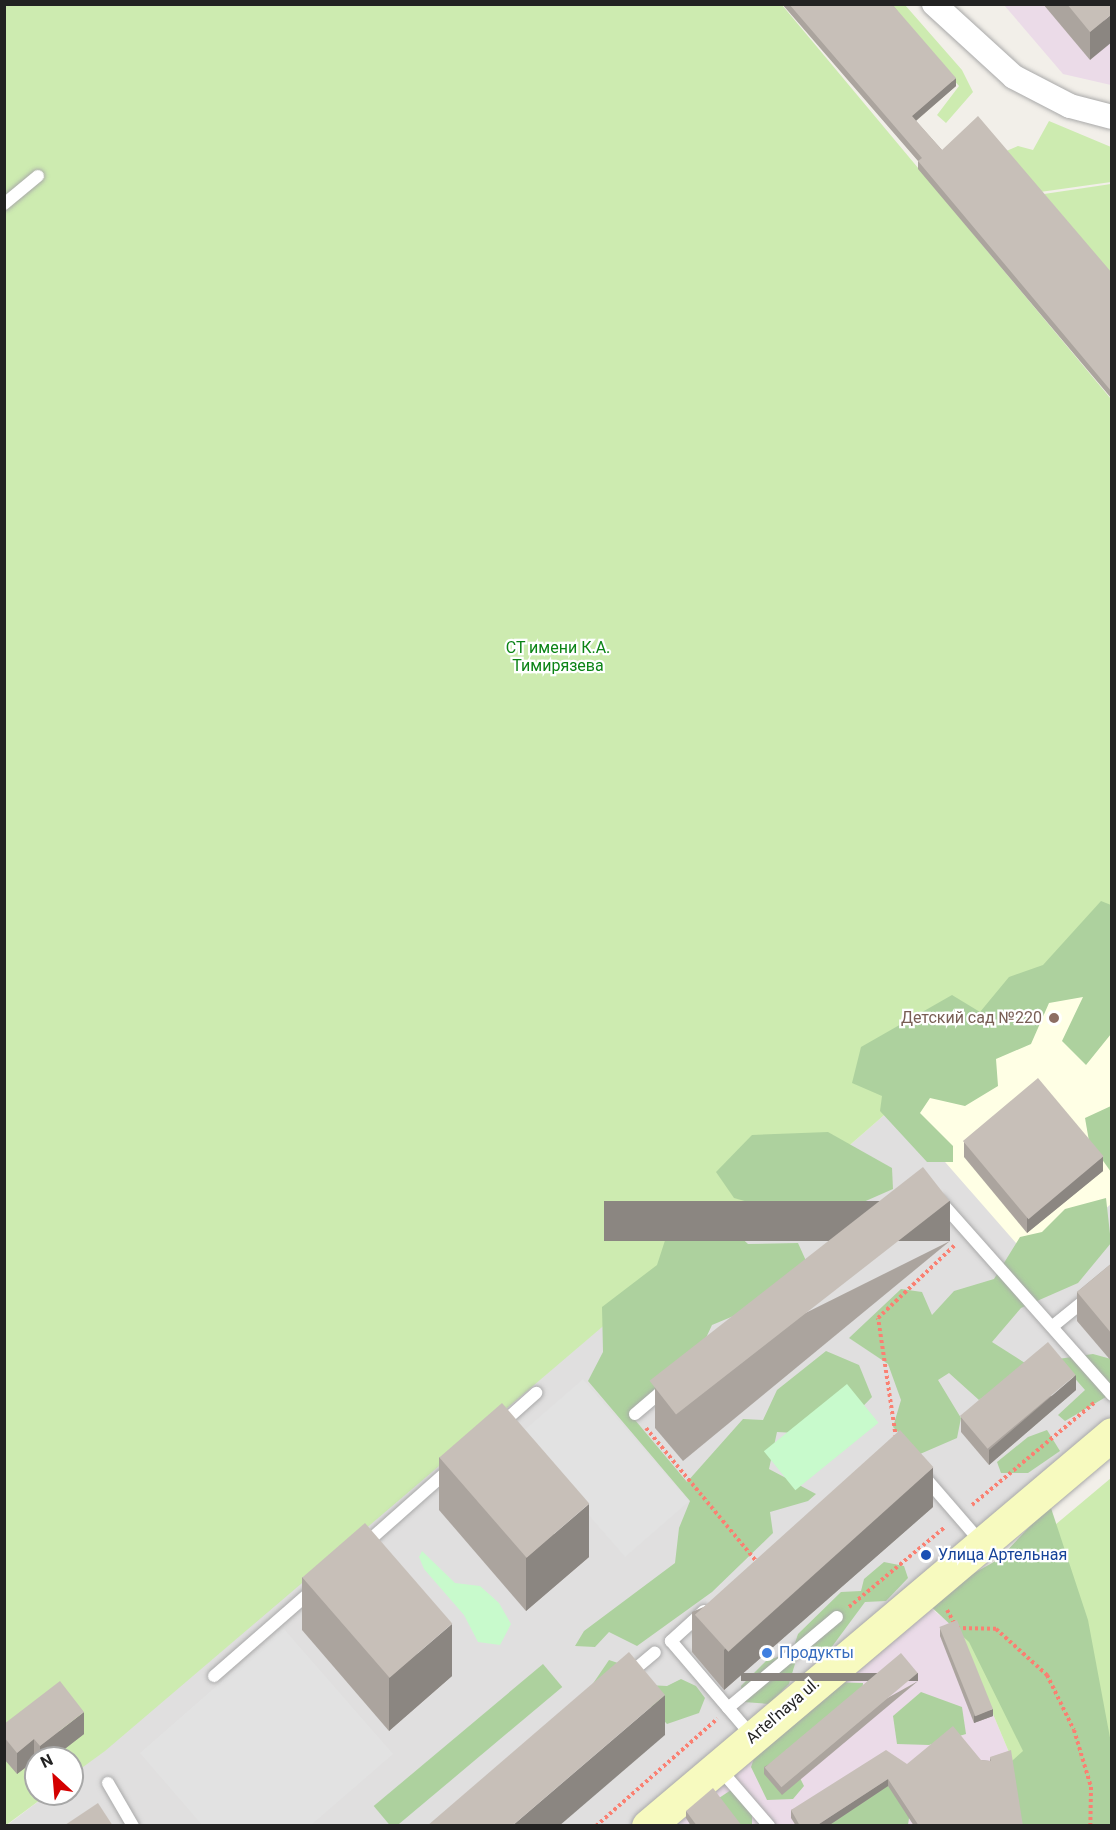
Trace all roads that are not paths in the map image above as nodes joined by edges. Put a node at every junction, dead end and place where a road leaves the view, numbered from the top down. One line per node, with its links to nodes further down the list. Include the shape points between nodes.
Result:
1 (934, 4): 2 (street, via 1014,77 1070,106)
2 (1109, 114)
3 (38, 176): 4 (lane)
4 (4, 204)
5 (928, 1189): 7 (lane)
6 (1112, 1278): 7 (lane)
7 (1053, 1326): 9 (lane)
8 (681, 1376): 11 (lane)
9 (1110, 1393)
10 (536, 1394): 12 (lane)
11 (634, 1414)
12 (491, 1433)
13 (1112, 1434): 16 (street, Artel'naya ul.)
14 (897, 1444): 16 (lane)
15 (464, 1457): 17 (lane)
16 (980, 1541): 25 (street, Artel'naya ul.)
17 (356, 1552)
18 (329, 1575): 22 (lane)
19 (714, 1602): 24 (lane, via 671,1641)
20 (837, 1617): 24 (lane)
21 (655, 1652): 23 (lane)
22 (214, 1676)
23 (618, 1683)
24 (728, 1708): 25 (lane)
25 (753, 1737): 26 (street, Artel'naya ul.)
26 (718, 1767): 29 (street, Artel'naya ul.); 30 (lane)
27 (108, 1784): 28 (lane)
28 (133, 1826)
29 (648, 1826)
30 (769, 1826)

